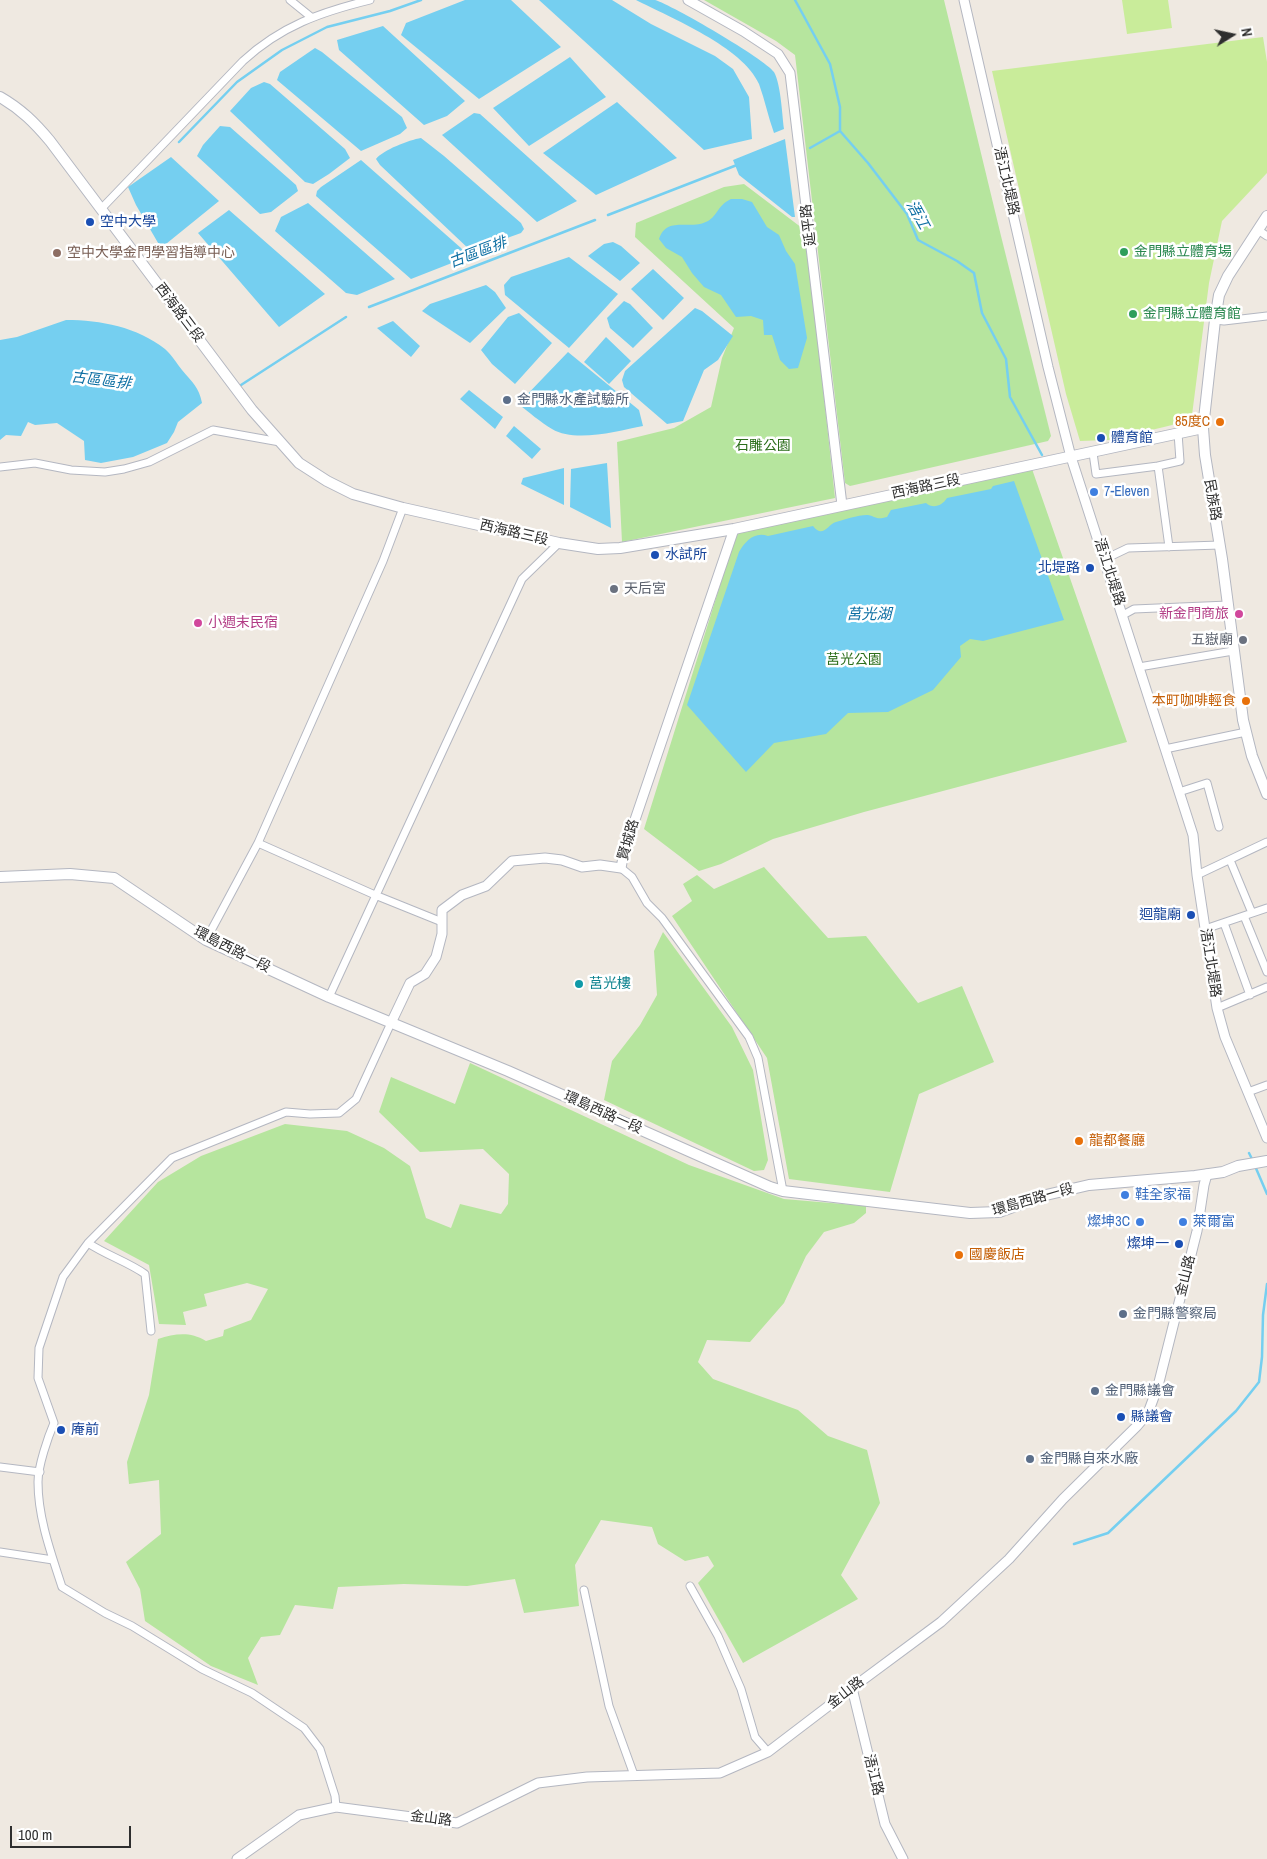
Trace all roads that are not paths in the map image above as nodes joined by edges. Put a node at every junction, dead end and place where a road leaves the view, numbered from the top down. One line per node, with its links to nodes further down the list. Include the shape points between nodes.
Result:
1 (290, 0): 5 (street)
2 (370, 0): 5 (street)
3 (688, 0): 20 (street, 延平路, via 778,54 790,73)
4 (964, 0): 17 (street, 浯江北堤路)
5 (311, 18): 7 (street, via 272,38 250,54)
6 (0, 97): 7 (main road, 西海路三段, via 30,118)
7 (101, 209): 15 (main road, 西海路三段, via 252,410)
8 (1267, 216): 9 (main road, 民族路)
9 (1258, 230): 10 (street); 12 (main road, 民族路, via 1228,276)
10 (1267, 236)
11 (1267, 316): 12 (street)
12 (1215, 320): 13 (main road, 民族路)
13 (1203, 428): 14 (main road, 西海路三段); 24 (main road, 民族路, via 1204,455)
14 (1178, 434): 16 (main road, 西海路三段); 18 (street, via 1180,461)
15 (281, 442): 19 (street, via 213,430 149,462 124,469 71,470 34,464); 21 (main road, 西海路三段, via 299,463 327,480 354,494)
16 (1093, 453): 17 (main road, 西海路三段); 18 (street, via 1096,474)
17 (1071, 457): 20 (main road, 西海路三段); 26 (street, 浯江北堤路)
18 (1158, 466): 25 (street)
19 (0, 467)
20 (842, 505): 22 (main road, 西海路三段)
21 (403, 508): 23 (main road, 西海路三段); 37 (street, via 384,561)
22 (734, 529): 23 (main road, 西海路三段, via 620,548 598,549); 39 (street, 賢城路)
23 (559, 543): 42 (street, via 522,578)
24 (1220, 545): 25 (street); 27 (main road, 民族路)
25 (1169, 547): 26 (street, via 1128,548)
26 (1105, 559): 28 (street, 浯江北堤路)
27 (1228, 604): 28 (street, via 1134,609); 29 (main road, 民族路)
28 (1123, 615): 30 (street, 浯江北堤路)
29 (1233, 651): 30 (street); 31 (main road, 民族路)
30 (1139, 667): 32 (street, 浯江北堤路)
31 (1246, 732): 32 (street); 34 (main road, 民族路)
32 (1165, 749): 33 (street, 浯江北堤路)
33 (1179, 792): 35 (street, via 1207,783); 40 (street, 浯江北堤路, via 1193,835)
34 (1267, 794)
35 (1219, 827)
36 (1267, 842): 38 (street)
37 (258, 843): 42 (street); 49 (street)
38 (1230, 860): 40 (street); 44 (street)
39 (621, 868): 46 (street, 賢城路, via 582,867 545,858 512,861 486,886 462,895 442,910); 61 (street, via 632,877 647,903 662,918 749,1037 758,1058)
40 (1197, 875): 48 (street, 浯江北堤路)
41 (0, 876): 49 (main road, 環島西路一段, via 70,874 114,878)
42 (375, 895): 46 (street); 53 (street)
43 (1267, 908): 44 (street)
44 (1252, 914): 45 (street)
45 (1244, 916): 47 (street); 50 (street)
46 (442, 922): 55 (street, 賢城路, via 436,958 425,974 410,983)
47 (1224, 923): 48 (street); 52 (street)
48 (1205, 929): 54 (street, 浯江北堤路)
49 (206, 940): 53 (main road, 環島西路一段)
50 (1267, 972)
51 (1267, 987): 52 (street)
52 (1250, 995): 54 (street)
53 (329, 997): 55 (main road, 環島西路一段)
54 (1217, 1008): 57 (street, 浯江北堤路, via 1225,1037)
55 (391, 1023): 61 (main road, 環島西路一段); 62 (street, via 356,1099 339,1113 286,1112 172,1158)
56 (1267, 1085): 57 (street)
57 (1248, 1092): 58 (street, 浯江北堤路)
58 (1267, 1138)
59 (1267, 1161): 60 (main road, 環島西路一段)
60 (1207, 1174): 61 (main road, 環島西路一段, via 1089,1184 992,1213); 70 (street, 金山路, via 1195,1240 1163,1369 1148,1413 1009,1559 948,1616)
61 (783, 1191)
62 (88, 1243): 63 (street, via 145,1274); 65 (street, via 64,1276 39,1348 38,1378 54,1422)
63 (151, 1331)
64 (0, 1467): 65 (street)
65 (40, 1472): 67 (street, via 41,1516)
66 (0, 1552): 67 (street)
67 (53, 1560): 73 (street, via 62,1587 202,1669 252,1693 304,1728 320,1749)
68 (690, 1586): 71 (street, via 718,1636 741,1689 754,1737)
69 (584, 1590): 72 (street, via 609,1706)
70 (852, 1688): 71 (street, 金山路); 75 (street, 浯江路, via 886,1824)
71 (768, 1752): 72 (street, 金山路, via 720,1773)
72 (634, 1775): 73 (street, 金山路, via 538,1783 457,1823)
73 (336, 1807): 74 (street, 金山路, via 299,1815)
74 (237, 1859)
75 (904, 1859)

